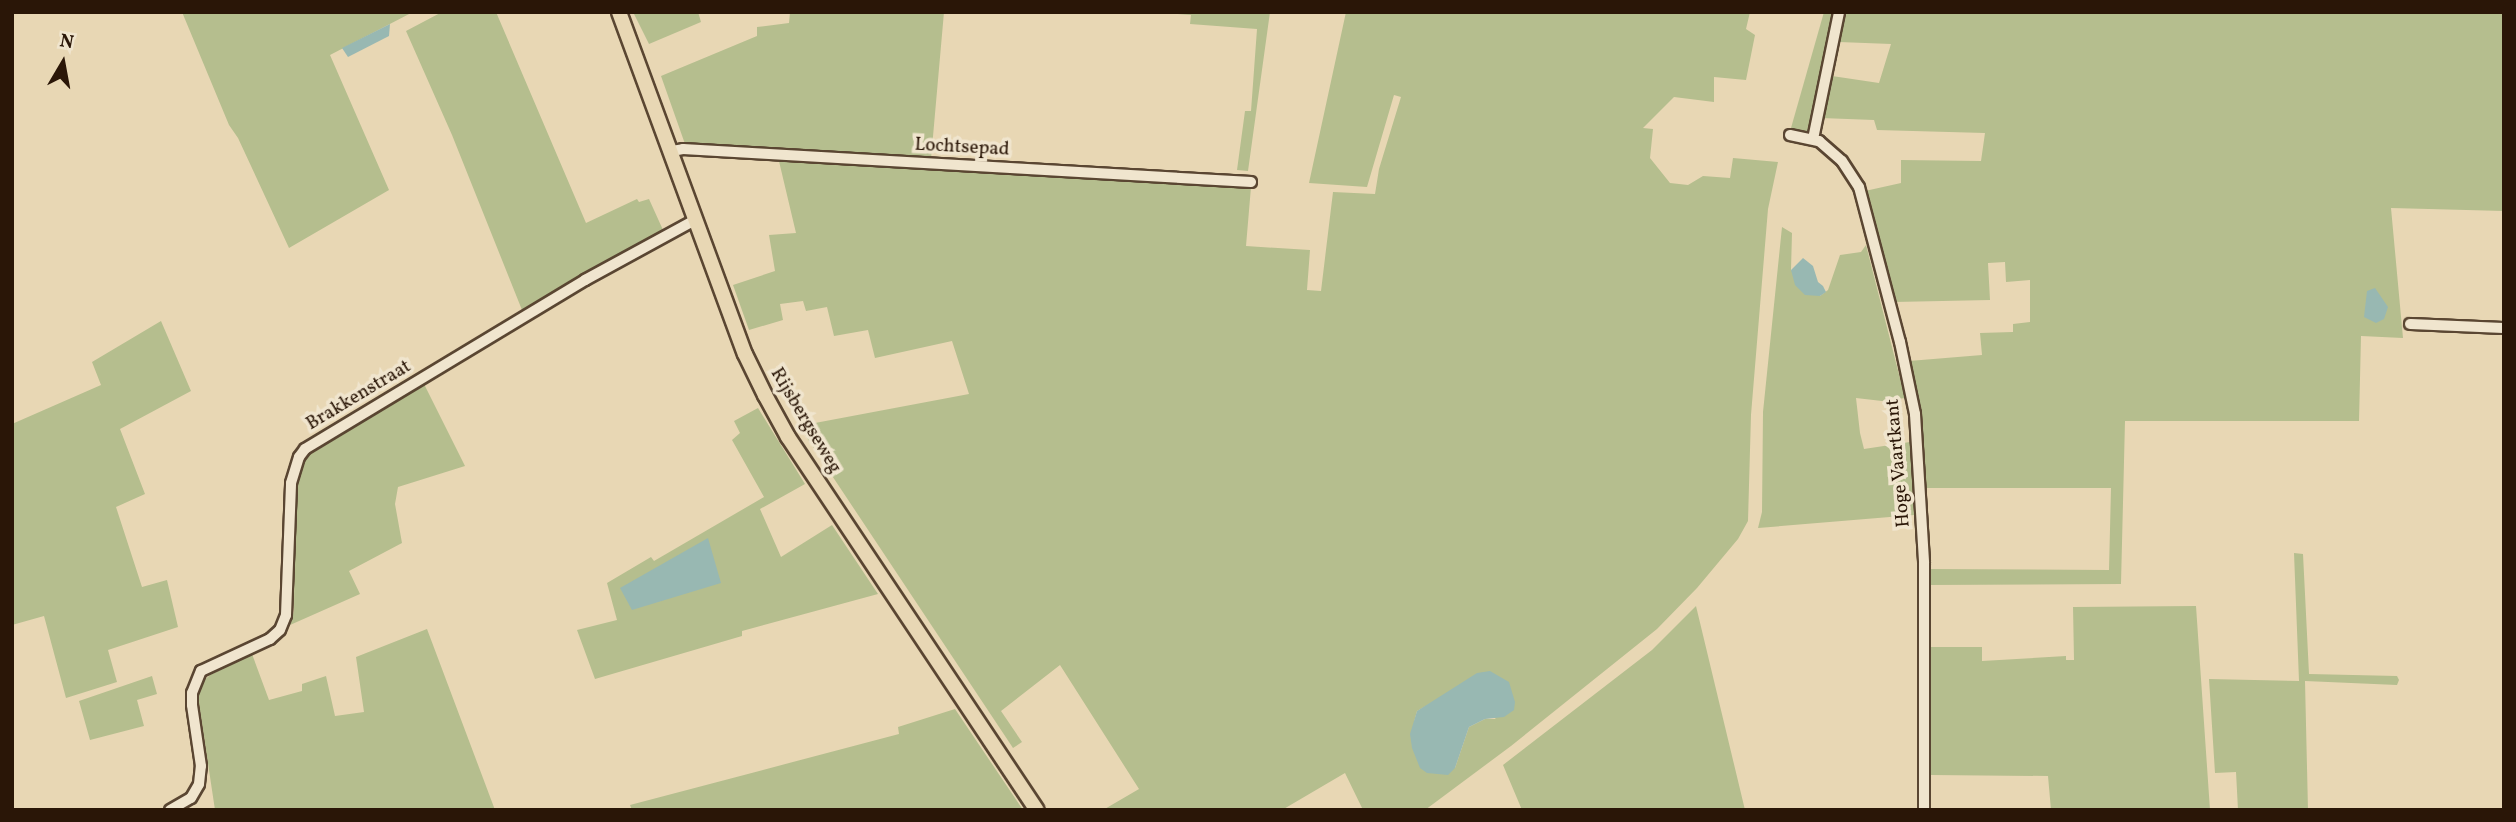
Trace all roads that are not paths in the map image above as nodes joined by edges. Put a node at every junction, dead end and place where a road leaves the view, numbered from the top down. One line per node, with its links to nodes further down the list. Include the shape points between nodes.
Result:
1 (619, 12): 5 (main road, Rijsbergseweg)
2 (1839, 12): 4 (street)
3 (1790, 135): 4 (street, Hoge Vaartkant)
4 (1813, 139): 12 (street, Hoge Vaartkant, via 1842,161 1859,187 1915,414 1924,563)
5 (672, 151): 6 (street, Lochtsepad); 7 (main road, Rijsbergseweg)
6 (1251, 182)
7 (695, 220): 10 (street, Brakkenstraat, via 585,280 305,449 291,483 286,615 270,639 201,671 192,693 200,784 191,798); 11 (main road, Rijsbergseweg, via 745,354 788,436)
8 (2410, 324): 9 (street)
9 (2504, 328)
10 (170, 810)
11 (1037, 810)
12 (1924, 810)

